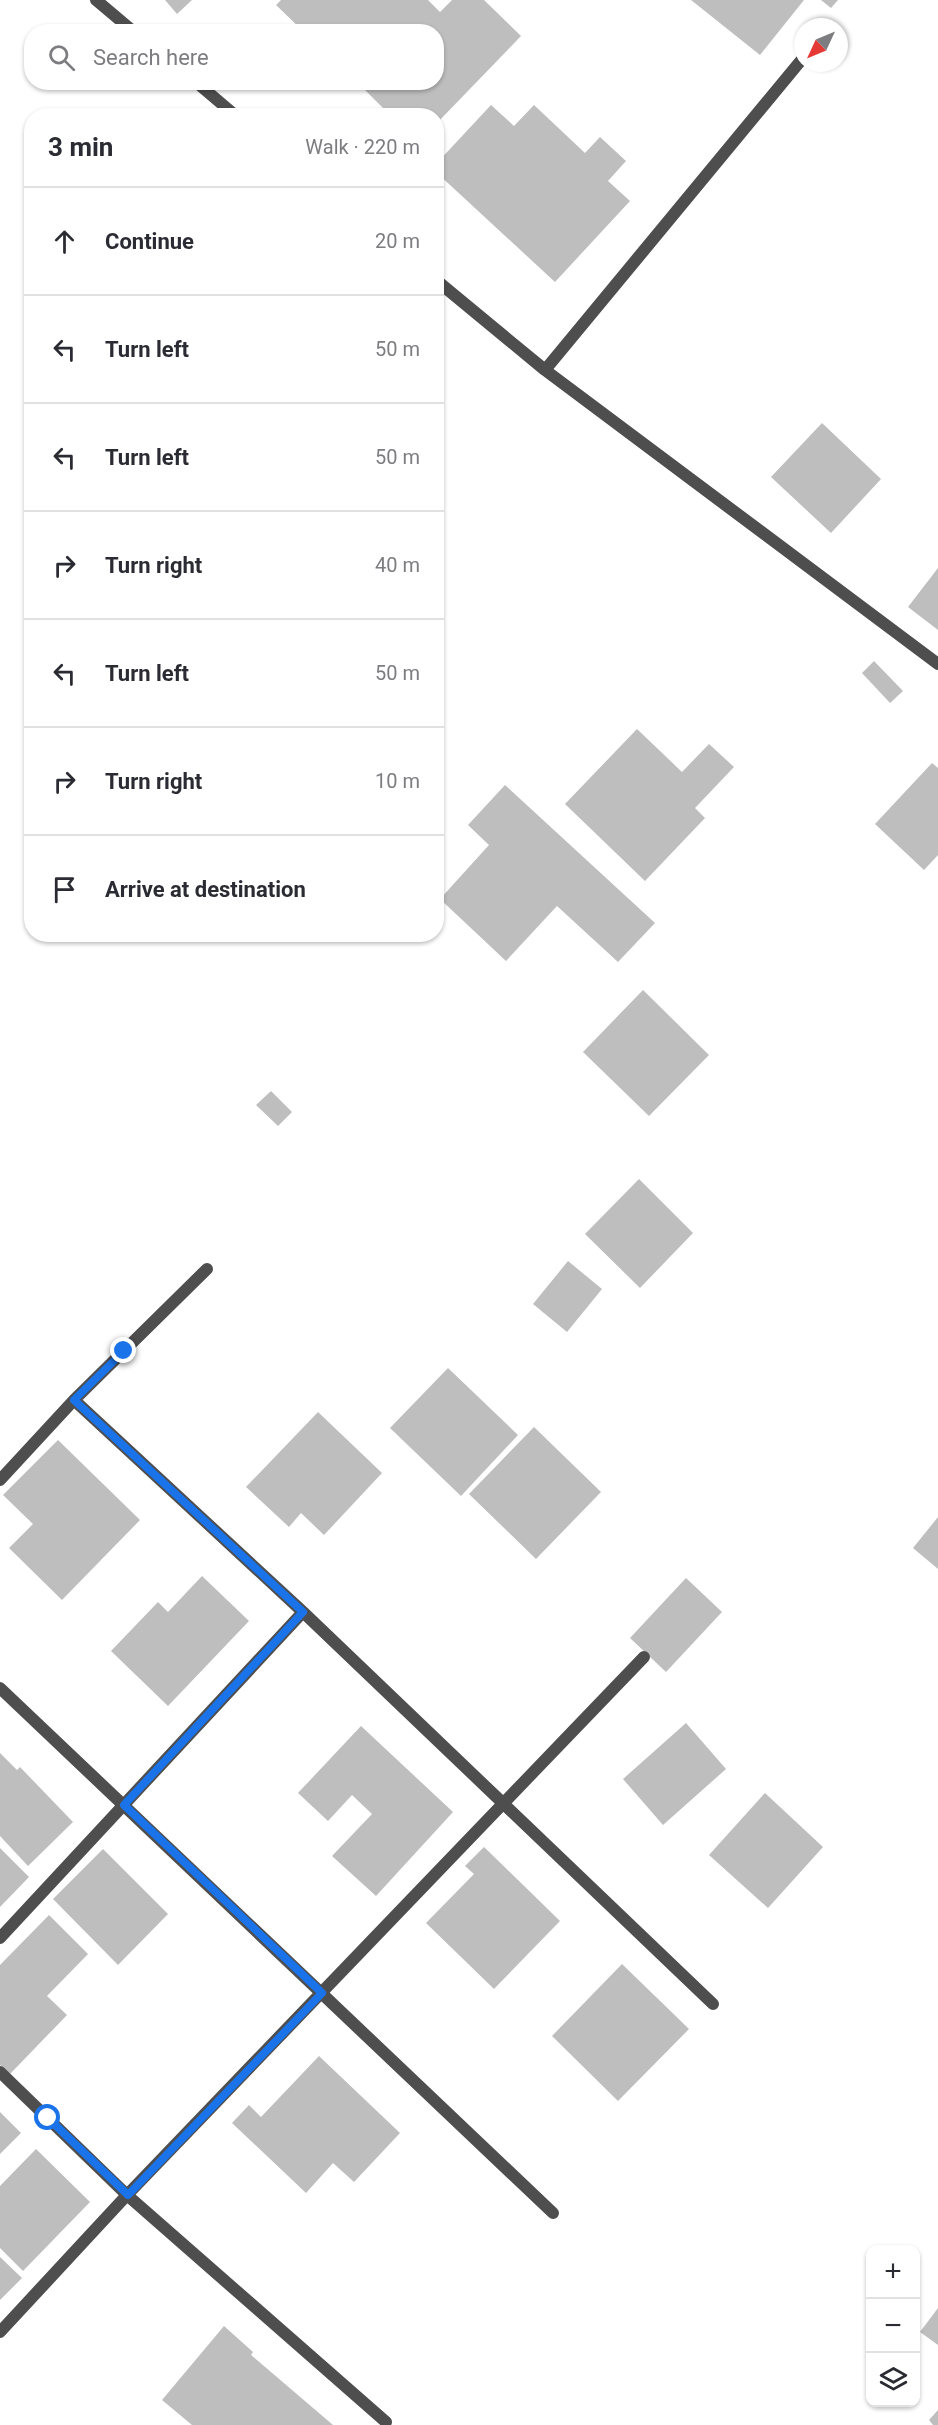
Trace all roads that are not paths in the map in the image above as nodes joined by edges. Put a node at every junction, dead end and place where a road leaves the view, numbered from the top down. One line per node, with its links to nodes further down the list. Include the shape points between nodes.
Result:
1 (96, 0): 2 (street)
2 (124, 24)
3 (794, 69): 7 (street)
4 (205, 90): 5 (street)
5 (227, 108)
6 (444, 287): 7 (street)
7 (545, 370): 8 (street)
8 (938, 664)
9 (207, 1269): 10 (street)
10 (74, 1400): 11 (street); 12 (street)
11 (0, 1480)
12 (303, 1612): 15 (street); 16 (street)
13 (644, 1657): 15 (street)
14 (0, 1688): 16 (street)
15 (503, 1804): 18 (street); 19 (street)
16 (124, 1805): 17 (street); 18 (street)
17 (0, 1938)
18 (322, 1993): 21 (street); 22 (street)
19 (713, 2004)
20 (0, 2072): 21 (street)
21 (128, 2195): 23 (street); 24 (street)
22 (554, 2213)
23 (0, 2332)
24 (386, 2422)

